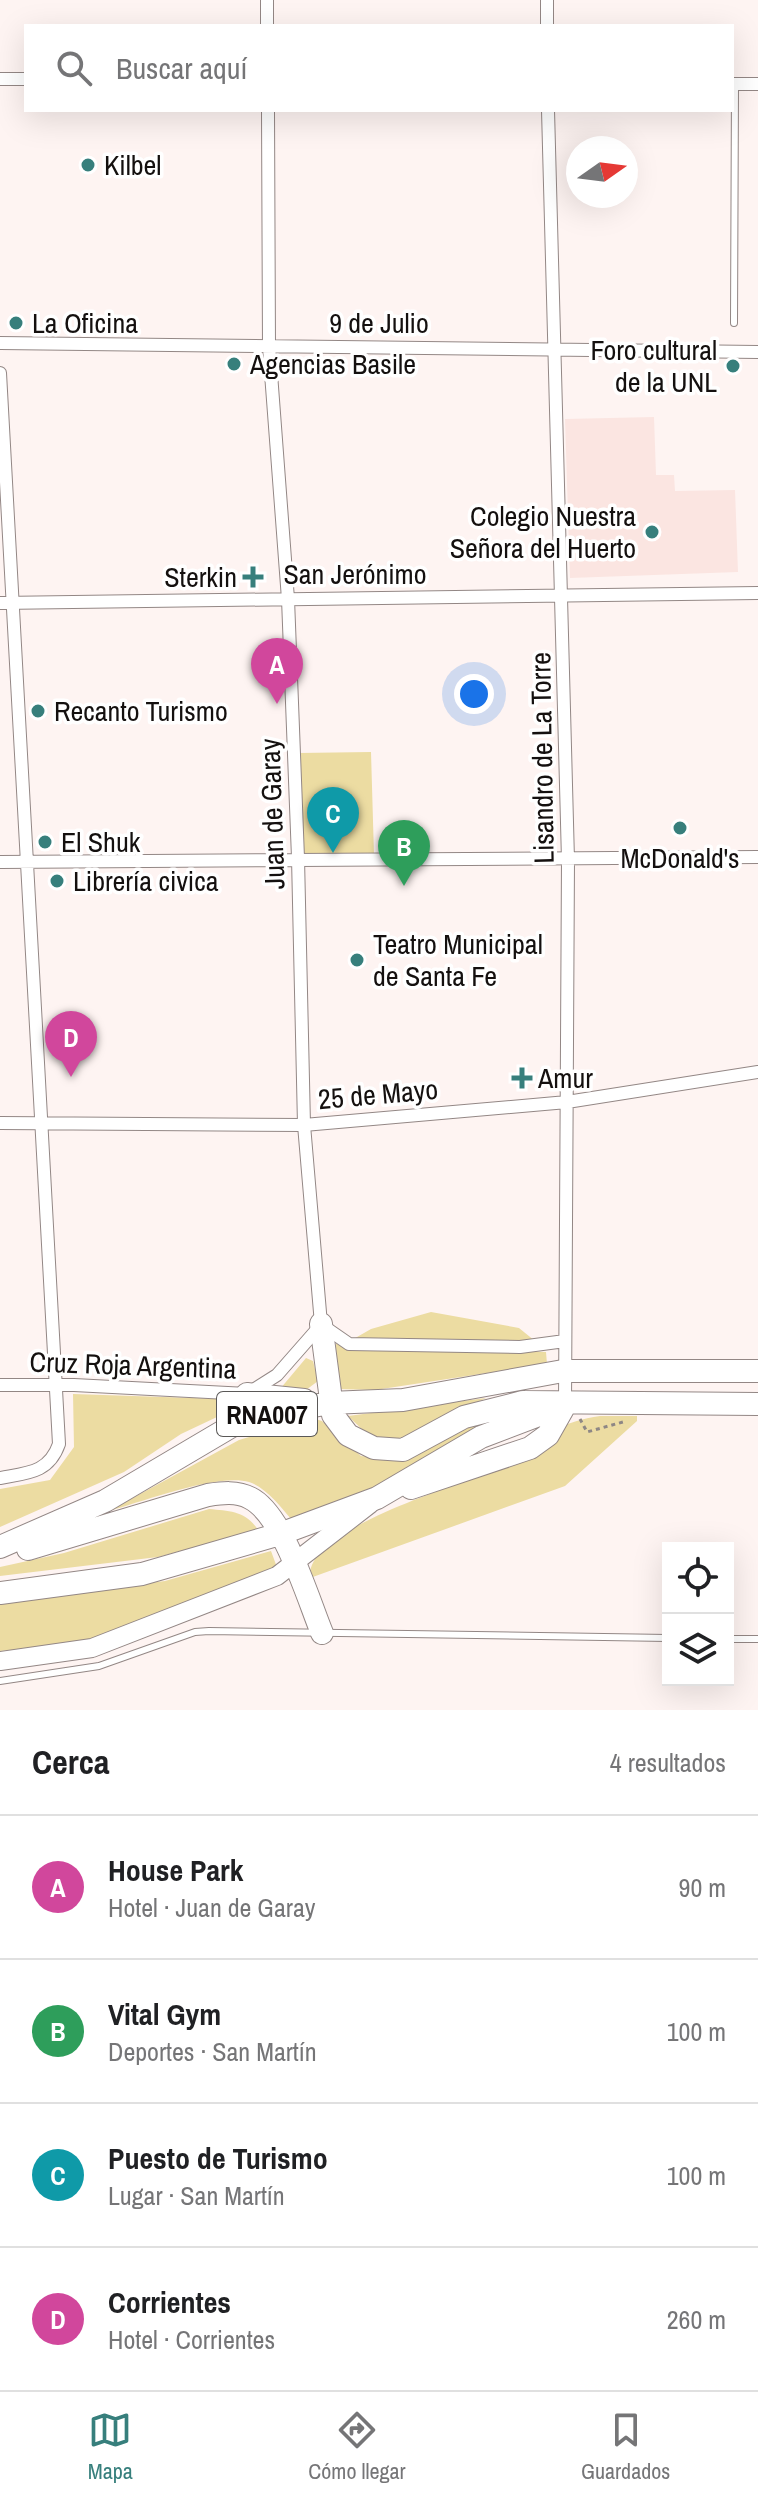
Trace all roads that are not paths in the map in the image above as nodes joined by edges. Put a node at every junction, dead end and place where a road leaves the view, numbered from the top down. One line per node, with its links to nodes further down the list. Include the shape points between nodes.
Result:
1 (267, 0): 3 (street)
2 (547, 0): 4 (street)
3 (267, 24)
4 (547, 24)
5 (0, 79): 6 (street)
6 (24, 79)
7 (734, 84): 8 (street); 11 (lane)
8 (758, 84)
9 (268, 112): 13 (street, Juan de Garay)
10 (548, 112): 14 (street, Lisandro de La Torre)
11 (734, 323)
12 (0, 343): 13 (street, 9 de Julio)
13 (269, 347): 14 (street, 9 de Julio); 19 (street, Juan de Garay)
14 (554, 348): 15 (street, 9 de Julio); 18 (street, Lisandro de La Torre)
15 (758, 352)
16 (0, 373): 21 (street)
17 (758, 593): 18 (street, San Jerónimo)
18 (563, 597): 19 (street, San Jerónimo); 24 (street, Lisandro de La Torre)
19 (288, 599): 21 (street, San Jerónimo); 23 (street, Juan de Garay)
20 (0, 603): 21 (street, San Jerónimo)
21 (14, 603): 26 (street)
22 (758, 857): 24 (street)
23 (298, 858): 24 (street); 26 (street); 31 (street, Juan de Garay)
24 (568, 860): 28 (street, Lisandro de La Torre)
25 (0, 862): 26 (street)
26 (29, 862): 30 (street)
27 (758, 1072): 28 (street, 25 de Mayo)
28 (567, 1102): 31 (street, 25 de Mayo); 33 (street, Lisandro de La Torre)
29 (0, 1123): 30 (street, 25 de Mayo)
30 (43, 1124): 31 (street, 25 de Mayo); 36 (street)
31 (304, 1125): 32 (street, Juan de Garay)
32 (321, 1324): 33 (street, via 349,1344 520,1347); 38 (street, Cruz Roja Argentina, via 277,1375); 39 (highway)
33 (565, 1341): 34 (street, Lisandro de La Torre)
34 (563, 1371): 35 (highway, RNA007); 39 (highway, RNA007, via 403,1400); 41 (street, Lisandro de La Torre)
35 (758, 1371)
36 (57, 1384): 37 (street, Cruz Roja Argentina); 38 (street, Cruz Roja Argentina); 42 (street, via 55,1457 40,1470)
37 (0, 1385)
38 (247, 1394): 39 (highway)
39 (329, 1403): 41 (highway, via 348,1435 392,1451 490,1408 523,1402); 45 (highway, RNA007, via 232,1426 105,1501)
40 (758, 1404): 41 (highway)
41 (565, 1405): 43 (highway, via 481,1437)
42 (0, 1478)
43 (377, 1498): 44 (highway); 47 (main road)
44 (280, 1534): 46 (highway, via 265,1509 251,1498 222,1493); 47 (highway); 48 (highway, via 142,1574)
45 (0, 1547)
46 (0, 1555)
47 (293, 1566): 49 (highway); 53 (main road, via 92,1648)
48 (0, 1593)
49 (322, 1633): 50 (lane); 54 (lane, via 195,1632 99,1666)
50 (662, 1638)
51 (734, 1639): 52 (lane)
52 (758, 1639)
53 (0, 1661)
54 (0, 1681)

